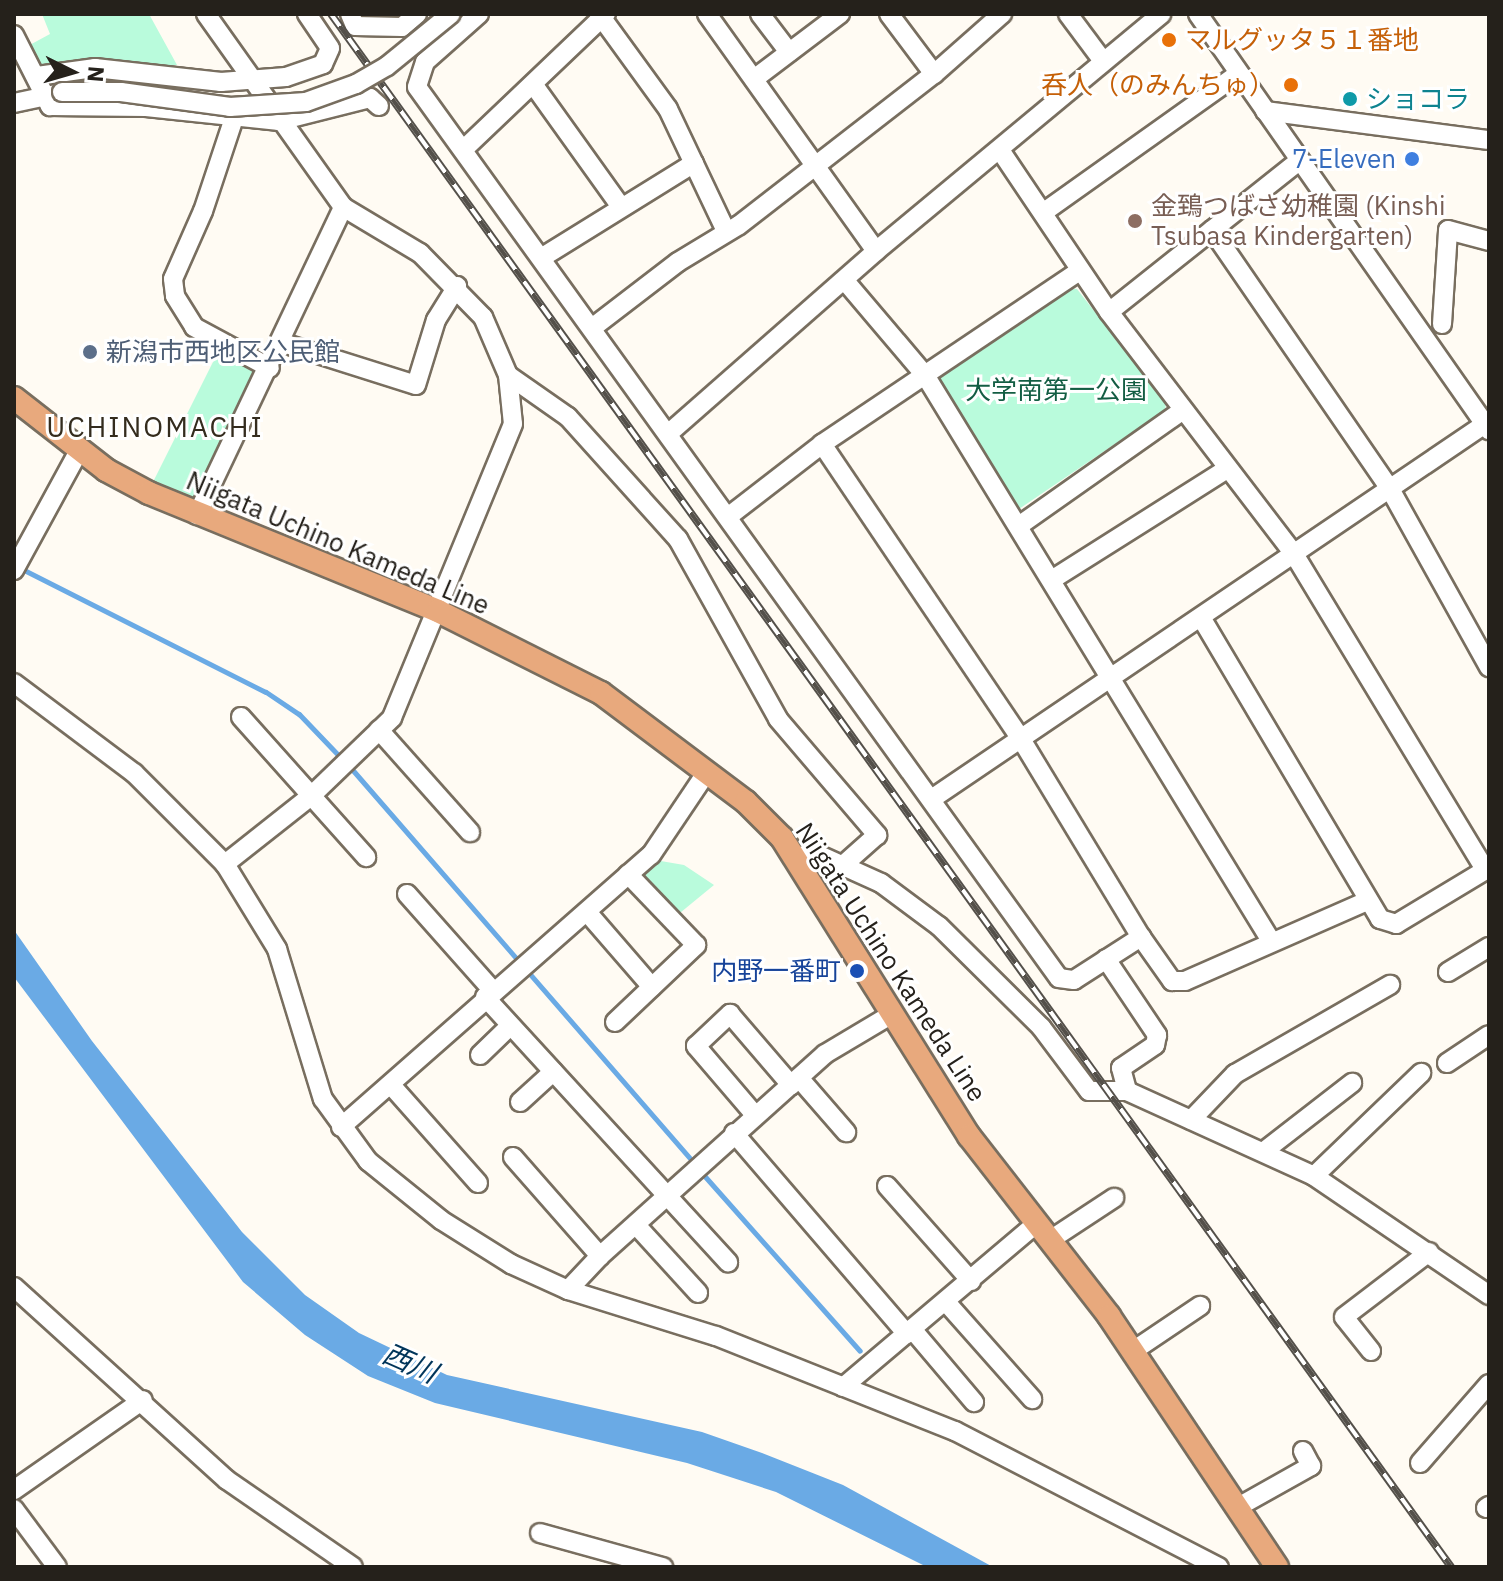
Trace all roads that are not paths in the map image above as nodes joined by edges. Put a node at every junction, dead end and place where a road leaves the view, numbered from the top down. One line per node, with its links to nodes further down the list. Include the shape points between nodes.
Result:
1 (206, 14): 23 (street)
2 (307, 14): 23 (street, via 330,48 323,64)
3 (350, 14): 4 (street, via 355,26 402,27)
4 (417, 14)
5 (451, 14): 25 (street, bridge, via 387,66 306,102 230,107 121,92)
6 (479, 14): 32 (street, via 425,62 416,79)
7 (707, 14): 22 (street)
8 (760, 14): 17 (street)
9 (840, 14): 17 (street)
10 (889, 14): 19 (street)
11 (1002, 14): 19 (street)
12 (1068, 14): 18 (street)
13 (1161, 14): 18 (street)
14 (1198, 14): 20 (street)
15 (602, 15): 24 (street); 35 (street, via 668,109)
16 (14, 35): 21 (street)
17 (789, 52): 22 (street)
18 (1103, 61): 33 (street)
19 (934, 74): 36 (street)
20 (1237, 75): 28 (street); 39 (street)
21 (37, 76): 23 (street, via 95,68); 25 (street)
22 (754, 79): 36 (street)
23 (252, 82): 30 (street)
24 (533, 84): 32 (street); 38 (street)
25 (54, 94): 26 (street); 29 (street, via 50,106 146,107)
26 (14, 103)
27 (379, 106): 30 (street, via 370,98)
28 (1265, 111): 31 (street); 34 (street)
29 (234, 118): 30 (street); 52 (street, via 173,279 175,296 194,327)
30 (279, 121): 37 (street)
31 (1487, 140)
32 (464, 149): 44 (street)
33 (1000, 150): 39 (street); 43 (street)
34 (1300, 160): 40 (street); 57 (street)
35 (694, 163): 38 (street); 41 (street)
36 (815, 165): 41 (street); 43 (street)
37 (343, 207): 47 (street, via 420,253); 51 (street)
38 (621, 207): 44 (street)
39 (1044, 212): 45 (street)
40 (1212, 230): 48 (street); 62 (street)
41 (726, 231): 50 (street)
42 (1489, 241): 49 (street, via 1448,230)
43 (876, 251): 46 (street)
44 (541, 258): 50 (street)
45 (1079, 271): 48 (street); 54 (street)
46 (846, 282): 54 (street); 58 (street)
47 (457, 286): 51 (street, via 436,320 416,385); 53 (street, via 483,317)
48 (1109, 312): 56 (street)
49 (1442, 324)
50 (592, 328): 58 (street)
51 (283, 343): 52 (street)
52 (270, 368): 63 (street)
53 (508, 375): 69 (street, via 513,424); 84 (street, via 568,417 678,539 778,719 877,835)
54 (925, 375): 59 (street); 65 (street)
55 (14, 398): 60 (main road, Niigata Uchino Kameda Line)
56 (1183, 410): 61 (street); 65 (street)
57 (1487, 427): 62 (street)
58 (669, 433): 64 (street)
59 (822, 444): 64 (street); 76 (street)
60 (79, 451): 63 (main road, Niigata Uchino Kameda Line); 67 (street)
61 (1227, 469): 66 (street); 68 (street)
62 (1390, 489): 66 (street); 71 (street)
63 (197, 515): 69 (main road, Niigata Uchino Kameda Line)
64 (729, 516): 79 (street)
65 (1020, 525): 68 (street)
66 (1294, 554): 70 (street); 85 (street)
67 (14, 570)
68 (1053, 579): 72 (street)
69 (438, 611): 75 (street, via 392,718); 77 (main road, Niigata Uchino Kameda Line, via 601,693)
70 (1202, 619): 72 (street); 88 (street)
71 (1489, 667)
72 (1112, 679): 76 (street); 91 (street)
73 (14, 683): 83 (street, via 134,773)
74 (241, 717): 78 (street)
75 (379, 730): 78 (street); 80 (street)
76 (1021, 739): 79 (street); 90 (street)
77 (706, 773): 81 (main road, Niigata Uchino Kameda Line, via 746,802); 86 (street, via 651,855)
78 (311, 796): 82 (street); 83 (street)
79 (933, 798): 93 (street, via 1059,978 1074,980)
80 (470, 832)
81 (794, 856): 84 (street, via 819,855); 98 (main road, Niigata Uchino Kameda Line)
82 (366, 857)
83 (225, 864): 113 (street, via 277,949 311,1068)
84 (842, 866): 109 (street, via 881,883 939,926 1041,1027 1089,1091)
85 (1487, 869): 88 (street, via 1396,924 1380,919)
86 (628, 874): 89 (street); 96 (street, via 696,945)
87 (407, 894): 97 (street)
88 (1365, 902): 91 (street)
89 (587, 912): 96 (street); 97 (street)
90 (1141, 937): 91 (street, via 1178,983); 93 (street)
91 (1271, 941)
92 (1489, 947): 94 (street)
93 (1106, 959): 109 (street, via 1157,1035 1155,1045 1121,1068)
94 (1448, 972)
95 (1390, 985): 112 (street, via 1235,1074)
96 (652, 987): 99 (street)
97 (489, 994): 100 (street); 108 (street)
98 (892, 1014): 106 (street, via 825,1054); 124 (main road, Niigata Uchino Kameda Line, via 969,1136)
99 (615, 1022)
100 (510, 1026): 102 (street); 104 (street)
101 (1489, 1035): 103 (street)
102 (480, 1055)
103 (1447, 1063)
104 (553, 1072): 110 (street); 121 (street)
105 (1421, 1073): 118 (street)
106 (795, 1082): 111 (street); 111 (street, via 730,1014 696,1046); 114 (street)
107 (1352, 1083): 116 (street)
108 (391, 1085): 113 (street); 119 (street)
109 (1127, 1091): 112 (street)
110 (520, 1102)
111 (755, 1115): 115 (street)
112 (1191, 1120): 116 (street)
113 (341, 1127): 130 (street, via 368,1161 441,1220 511,1264)
114 (846, 1132)
115 (734, 1133): 121 (street); 135 (street)
116 (1263, 1152): 118 (street)
117 (513, 1157): 126 (street)
118 (1314, 1176): 125 (street)
119 (478, 1183)
120 (887, 1186): 128 (street)
121 (666, 1196): 123 (street); 127 (street)
122 (1114, 1198): 124 (street)
123 (636, 1225): 126 (street); 131 (street)
124 (1043, 1232): 128 (street); 136 (main road, Niigata Uchino Kameda Line)
125 (1429, 1252): 132 (street); 137 (street, via 1344,1317)
126 (600, 1256): 130 (street)
127 (728, 1262)
128 (971, 1281): 133 (street)
129 (14, 1287): 141 (street)
130 (568, 1290): 139 (street, via 716,1336)
131 (698, 1293)
132 (1489, 1295)
133 (946, 1302): 135 (street); 140 (street)
134 (1200, 1306): 136 (street)
135 (910, 1332): 139 (street); 142 (street)
136 (1133, 1351): 146 (main road, Niigata Uchino Kameda Line)
137 (1371, 1351)
138 (1489, 1384): 144 (street)
139 (843, 1387): 152 (street, via 955,1431)
140 (1032, 1399)
141 (143, 1400): 145 (street); 150 (street, via 227,1480)
142 (974, 1402)
143 (1303, 1451): 146 (street, via 1311,1466)
144 (1420, 1463)
145 (14, 1490)
146 (1238, 1507): 153 (main road, Niigata Uchino Kameda Line)
147 (14, 1509): 149 (street)
148 (540, 1533): 151 (street)
149 (57, 1567)
150 (353, 1567)
151 (663, 1567)
152 (1219, 1567)
153 (1277, 1567)

